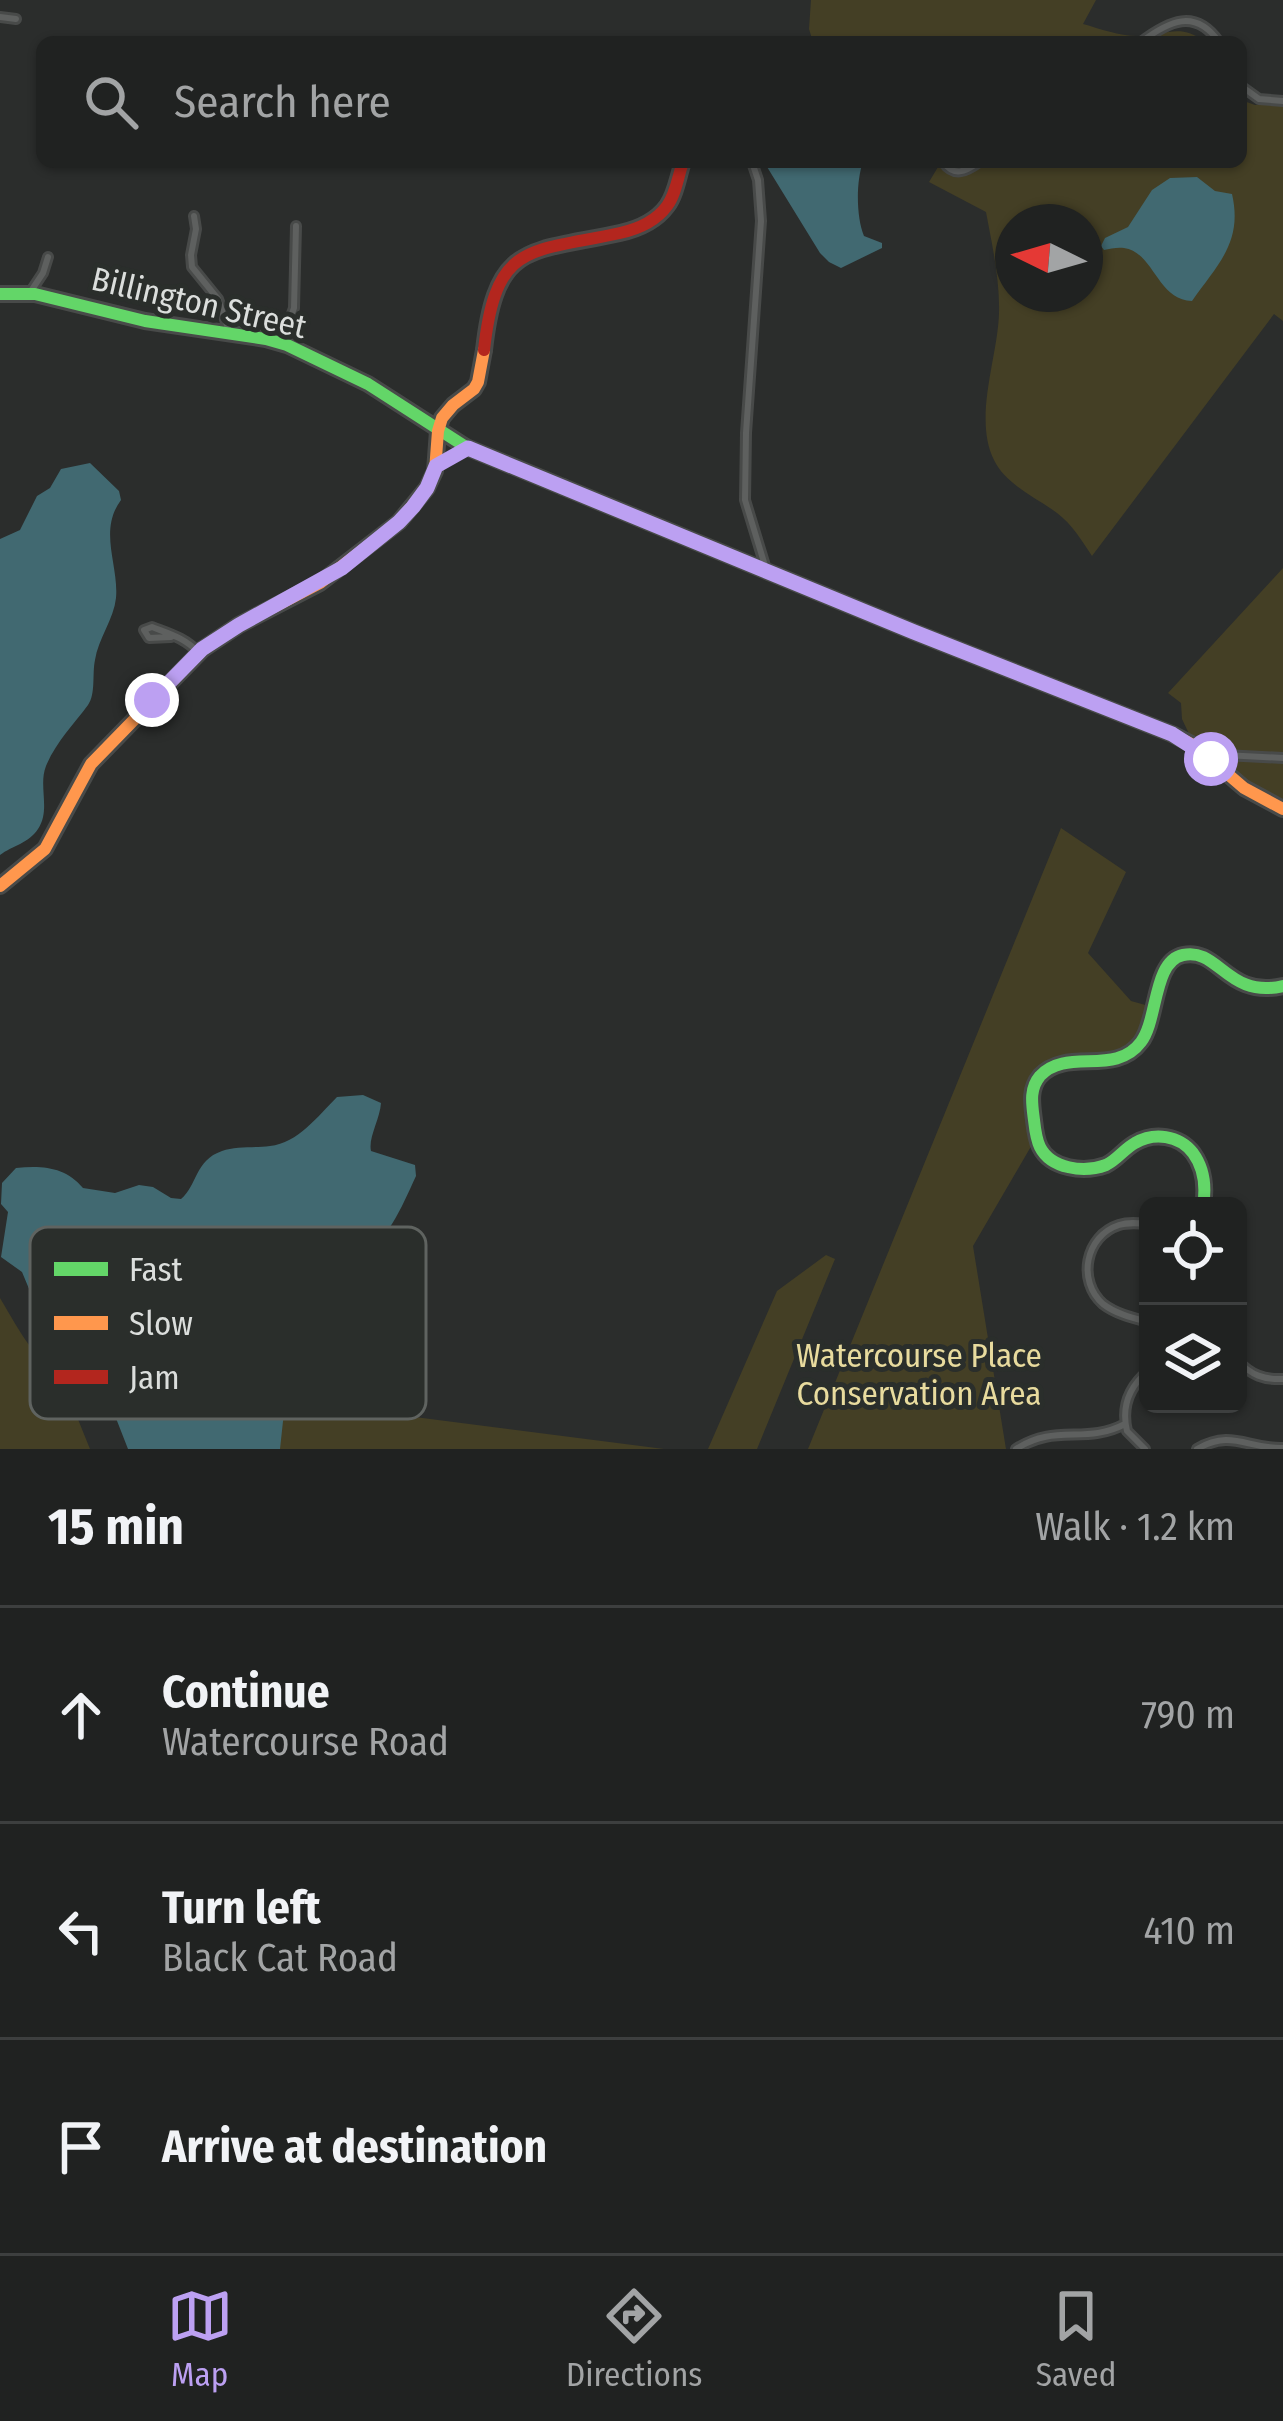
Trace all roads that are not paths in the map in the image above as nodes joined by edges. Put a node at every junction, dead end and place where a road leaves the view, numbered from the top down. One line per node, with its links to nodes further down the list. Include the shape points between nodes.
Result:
1 (0, 17): 2 (street)
2 (16, 19)
3 (1151, 36): 4 (street, via 1185,20)
4 (1214, 36)
5 (1247, 90): 6 (street)
6 (1283, 101)
7 (681, 168): 16 (street, via 669,204 647,224 537,249 502,276 478,382)
8 (754, 168): 19 (street, via 761,221 745,483)
9 (194, 216): 14 (street, via 192,267 218,299)
10 (296, 226): 15 (street, via 294,308)
11 (48, 257): 13 (street)
12 (0, 294): 13 (street, Billington Street)
13 (29, 294): 14 (street, Billington Street)
14 (230, 334): 15 (street, Billington Street)
15 (281, 344): 16 (street, Billington Street, via 368,384)
16 (438, 431): 17 (street, Billington Street); 18 (street)
17 (468, 448): 18 (street); 19 (street, Billington Street)
18 (436, 466): 21 (street, via 413,507 342,568)
19 (766, 569): 22 (street, Billington Street)
20 (171, 637): 21 (street)
21 (199, 653): 25 (street, via 91,764 43,853)
22 (1204, 754): 23 (street); 24 (street, Billington Street)
23 (1283, 758)
24 (1283, 809)
25 (0, 886)
26 (1283, 986): 27 (street, via 1246,987 1208,959 1175,957 1139,1047 1115,1062 1061,1063 1033,1087 1039,1146 1056,1162 1102,1166 1135,1142 1176,1139 1199,1165)
27 (1204, 1197)
28 (1139, 1223): 29 (street, via 1103,1234 1087,1272 1108,1308)
29 (1139, 1319)
30 (1247, 1367): 32 (street)
31 (1139, 1379): 33 (street)
32 (1283, 1379)
33 (1125, 1424): 35 (street, via 1095,1434 1048,1433); 36 (street)
34 (1283, 1448): 37 (street, via 1217,1439)
35 (1016, 1449)
36 (1145, 1449)
37 (1197, 1449)

